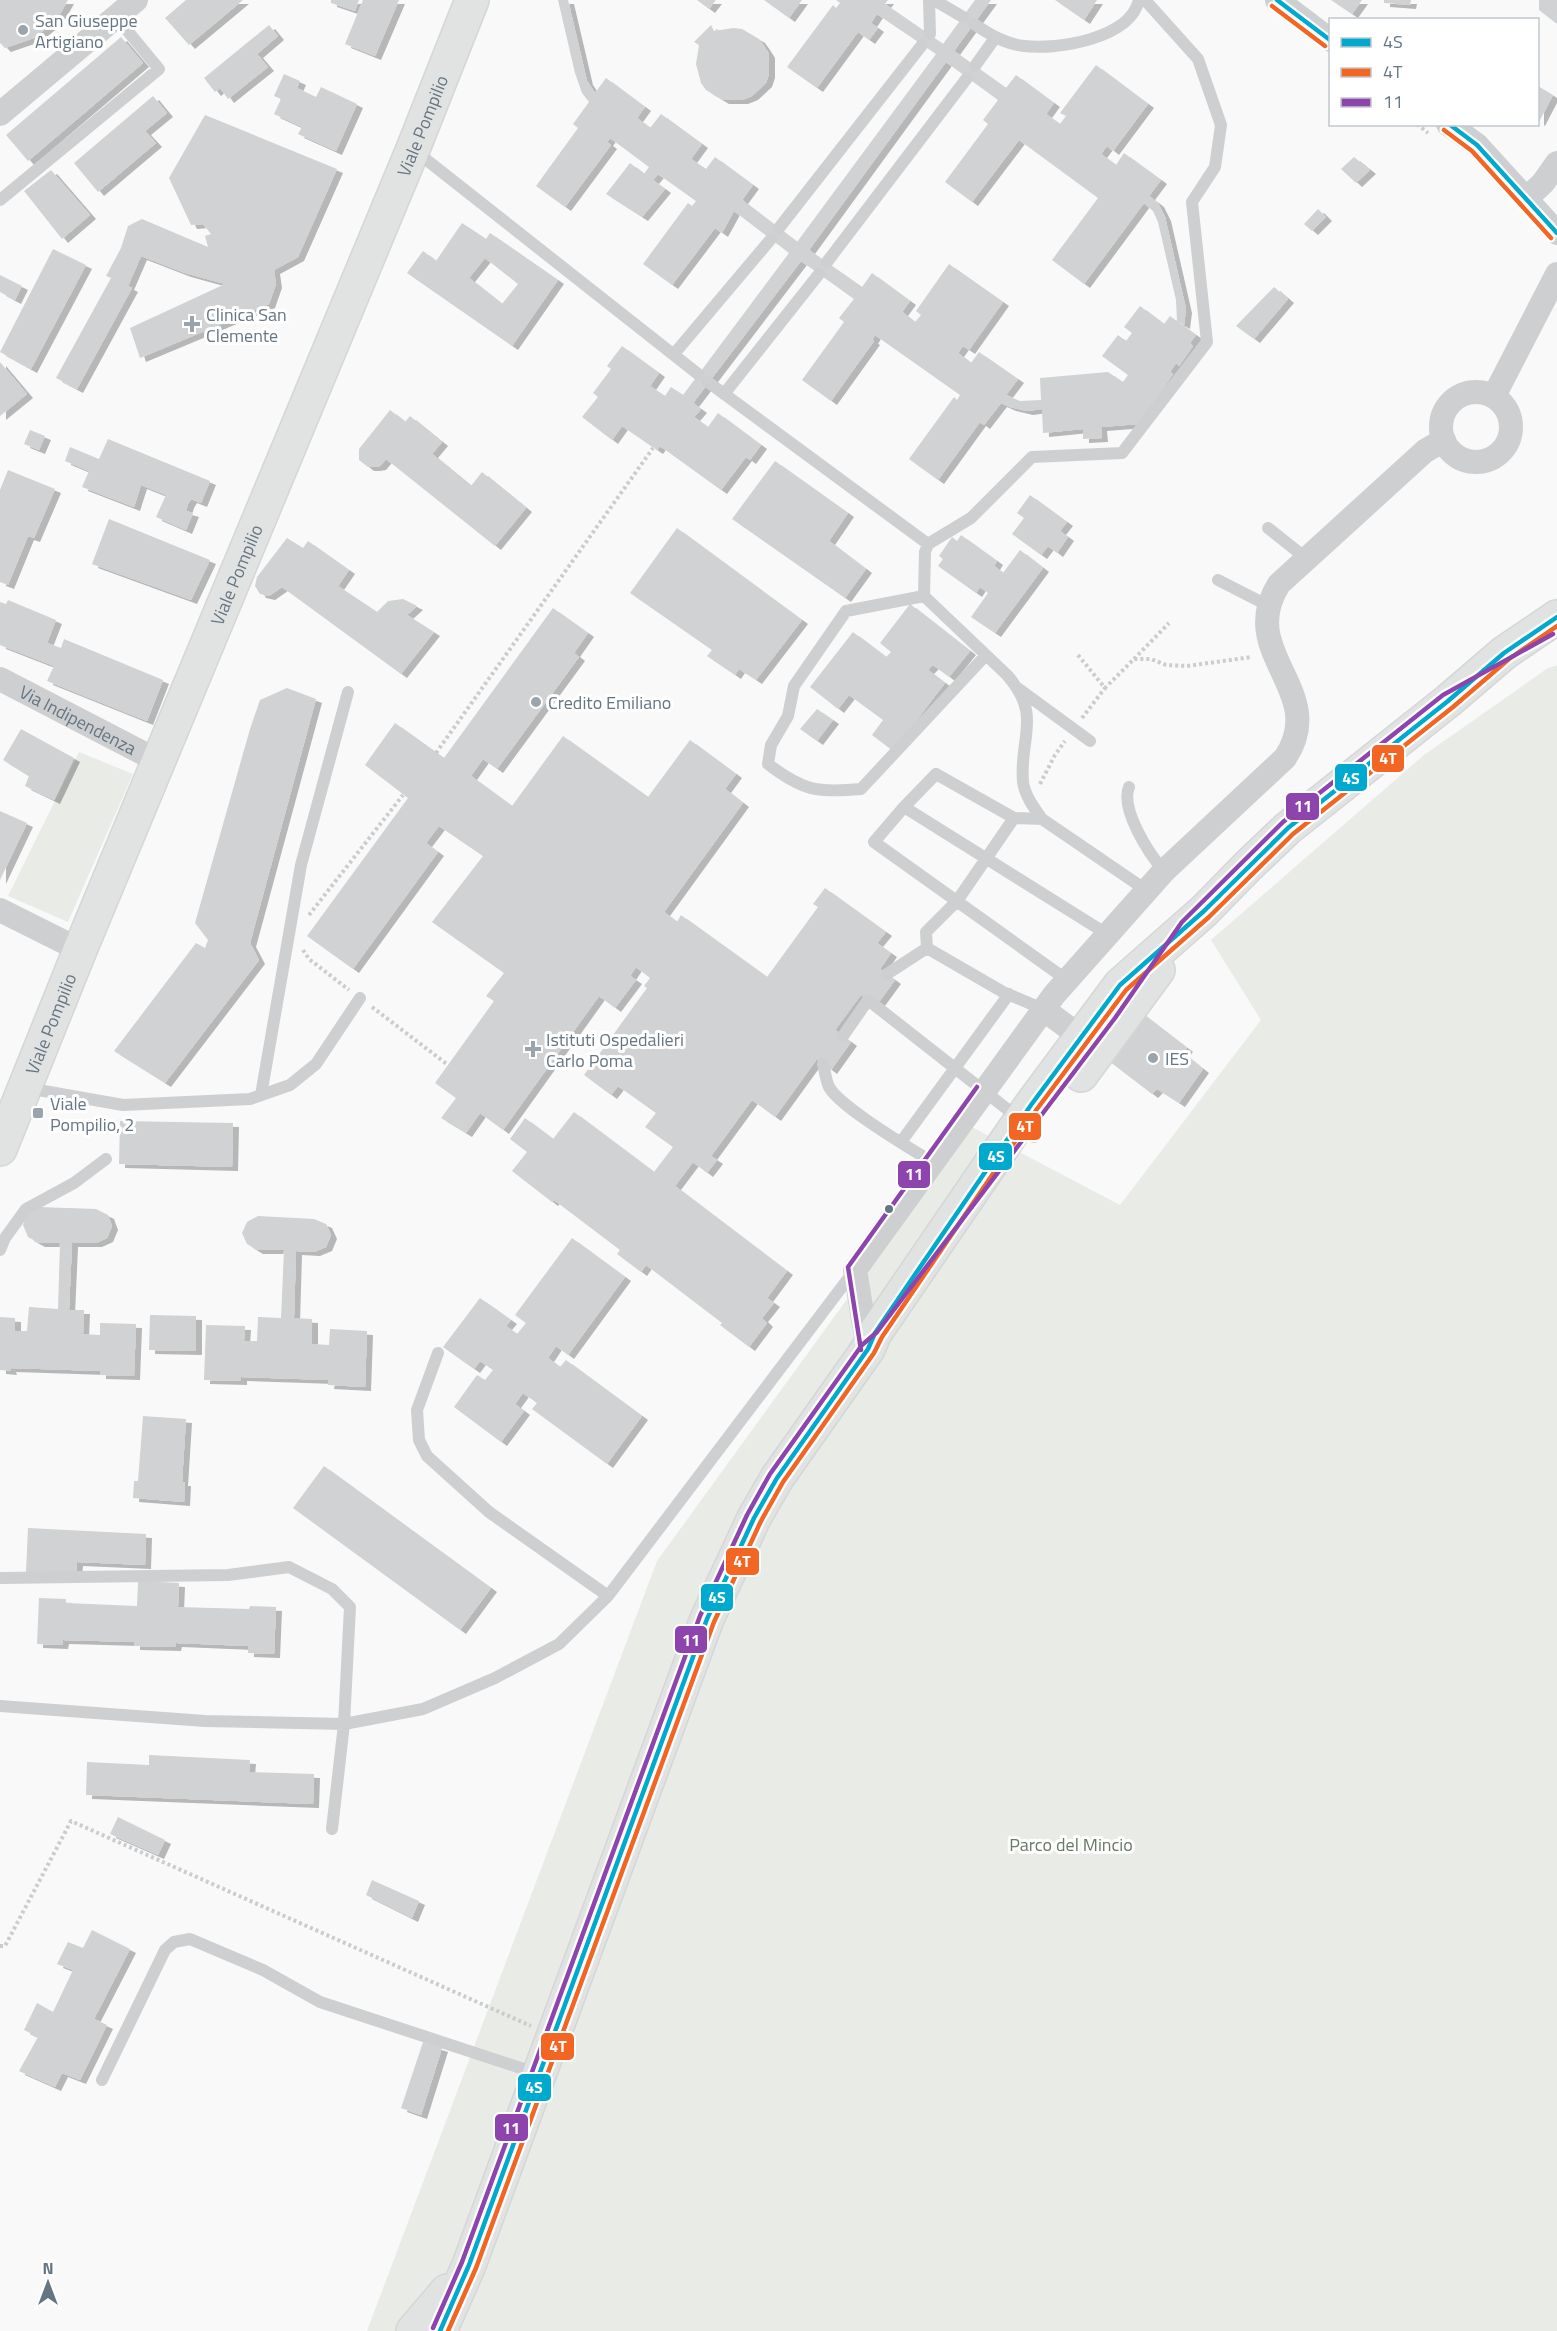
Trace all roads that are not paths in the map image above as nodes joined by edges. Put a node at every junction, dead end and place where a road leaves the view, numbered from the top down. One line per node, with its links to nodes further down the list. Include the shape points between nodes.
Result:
1 (472, 0): 17 (street, Viale Pompilio)
2 (929, 0): 8 (lane)
3 (934, 0): 9 (lane)
4 (1139, 0): 9 (lane, via 1137,10 1109,33 1065,46 1023,46)
5 (1145, 0): 32 (lane, via 1198,58 1221,125 1215,166 1192,202 1207,342 1122,453 1032,457 971,518)
6 (1290, 4): 10 (street)
7 (123, 5): 14 (lane); 15 (street); 20 (lane, via 159,69)
8 (930, 34)
9 (995, 38): 12 (lane)
10 (1329, 39)
11 (922, 45): 21 (lane)
12 (975, 66)
13 (967, 78): 24 (lane)
14 (0, 104)
15 (0, 114)
16 (1451, 126): 19 (street, via 1477,145)
17 (413, 149): 27 (lane); 46 (street, Viale Pompilio)
18 (1557, 163): 19 (street)
19 (1527, 198): 22 (street)
20 (0, 200)
21 (779, 228)
22 (1557, 233)
23 (771, 239): 27 (lane)
24 (827, 262)
25 (819, 274): 28 (lane)
26 (1557, 274): 29 (street)
27 (674, 354): 28 (lane)
28 (724, 394): 32 (lane)
29 (1494, 396): 30 (street, via 1472,392 1451,402 1442,420); 30 (street, via 1509,412 1512,423 1507,445 1500,453 1480,462 1468,461 1458,457)
30 (1444, 441): 33 (street, via 1425,451)
31 (1268, 528): 33 (lane)
32 (928, 544): 35 (lane)
33 (1307, 559): 36 (street, via 1279,584)
34 (1218, 580): 36 (lane)
35 (924, 596): 39 (lane); 39 (lane, via 846,611 794,686 788,716 771,745 768,764 807,788 829,792 861,789)
36 (1269, 606): 52 (street, via 1266,626 1270,648 1297,710 1293,747 1285,759)
37 (1557, 617): 44 (street, via 1504,653)
38 (1557, 641): 44 (street)
39 (986, 655): 41 (lane)
40 (0, 679): 46 (street, Via Indipendenza)
41 (1018, 688): 45 (lane); 50 (lane, via 1028,716 1023,783 1030,803)
42 (0, 689): 46 (lane, Via Indipendenza)
43 (348, 692): 71 (lane, via 301,865)
44 (1448, 701): 56 (street, via 1288,828)
45 (1090, 741)
46 (157, 765): 59 (street, Viale Pompilio)
47 (1129, 787): 52 (lane, via 1129,811 1147,848)
48 (904, 807): 49 (lane, via 936,774); 51 (lane); 54 (lane, via 874,842)
49 (1014, 818): 50 (lane); 51 (lane)
50 (1042, 819): 53 (lane)
51 (986, 858): 54 (lane); 57 (lane)
52 (1164, 871): 53 (street)
53 (1146, 890): 57 (street)
54 (957, 901): 58 (lane, via 926,932); 61 (lane)
55 (0, 910): 59 (street)
56 (1187, 927): 66 (street, via 1120,985); 73 (street, via 1121,1022)
57 (1107, 934): 61 (street)
58 (927, 948): 60 (lane); 62 (lane)
59 (80, 950): 69 (street, Viale Pompilio)
60 (887, 974)
61 (1067, 980): 64 (street)
62 (1009, 994): 64 (lane); 68 (lane)
63 (360, 998): 71 (lane, via 316,1064 290,1085)
64 (1043, 1010): 66 (street); 70 (street)
65 (843, 1036): 68 (lane, via 868,1000)
66 (1081, 1037): 73 (street)
67 (824, 1064): 74 (lane, via 829,1087)
68 (955, 1068): 70 (lane); 74 (lane)
69 (24, 1087): 71 (lane, via 123,1105 250,1099); 72 (street, Viale Pompilio)
70 (983, 1091): 73 (lane); 77 (street)
71 (261, 1095)
72 (6, 1116): 75 (street, Viale Pompilio)
73 (1028, 1129): 80 (street, via 882,1337)
74 (901, 1142): 77 (lane)
75 (0, 1149)
76 (106, 1159): 78 (lane, via 74,1183 26,1209 4,1238)
77 (932, 1162): 79 (street)
78 (0, 1250)
79 (855, 1270): 80 (street); 83 (lane)
80 (868, 1349): 87 (street, via 777,1478 707,1619)
81 (438, 1353): 83 (lane, via 417,1410 419,1440 427,1456 489,1512)
82 (0, 1578): 85 (lane, via 228,1575 289,1567 332,1589 350,1606)
83 (608, 1596): 85 (lane, via 559,1644 495,1678 423,1709)
84 (0, 1706): 85 (lane, via 204,1721)
85 (344, 1725): 86 (lane)
86 (332, 1829)
87 (539, 2074): 88 (lane, via 320,2002 263,1970 190,1939 174,1942 165,1950); 89 (street)
88 (102, 2080)
89 (469, 2265): 90 (street); 91 (street)
90 (413, 2331)
91 (440, 2331)

